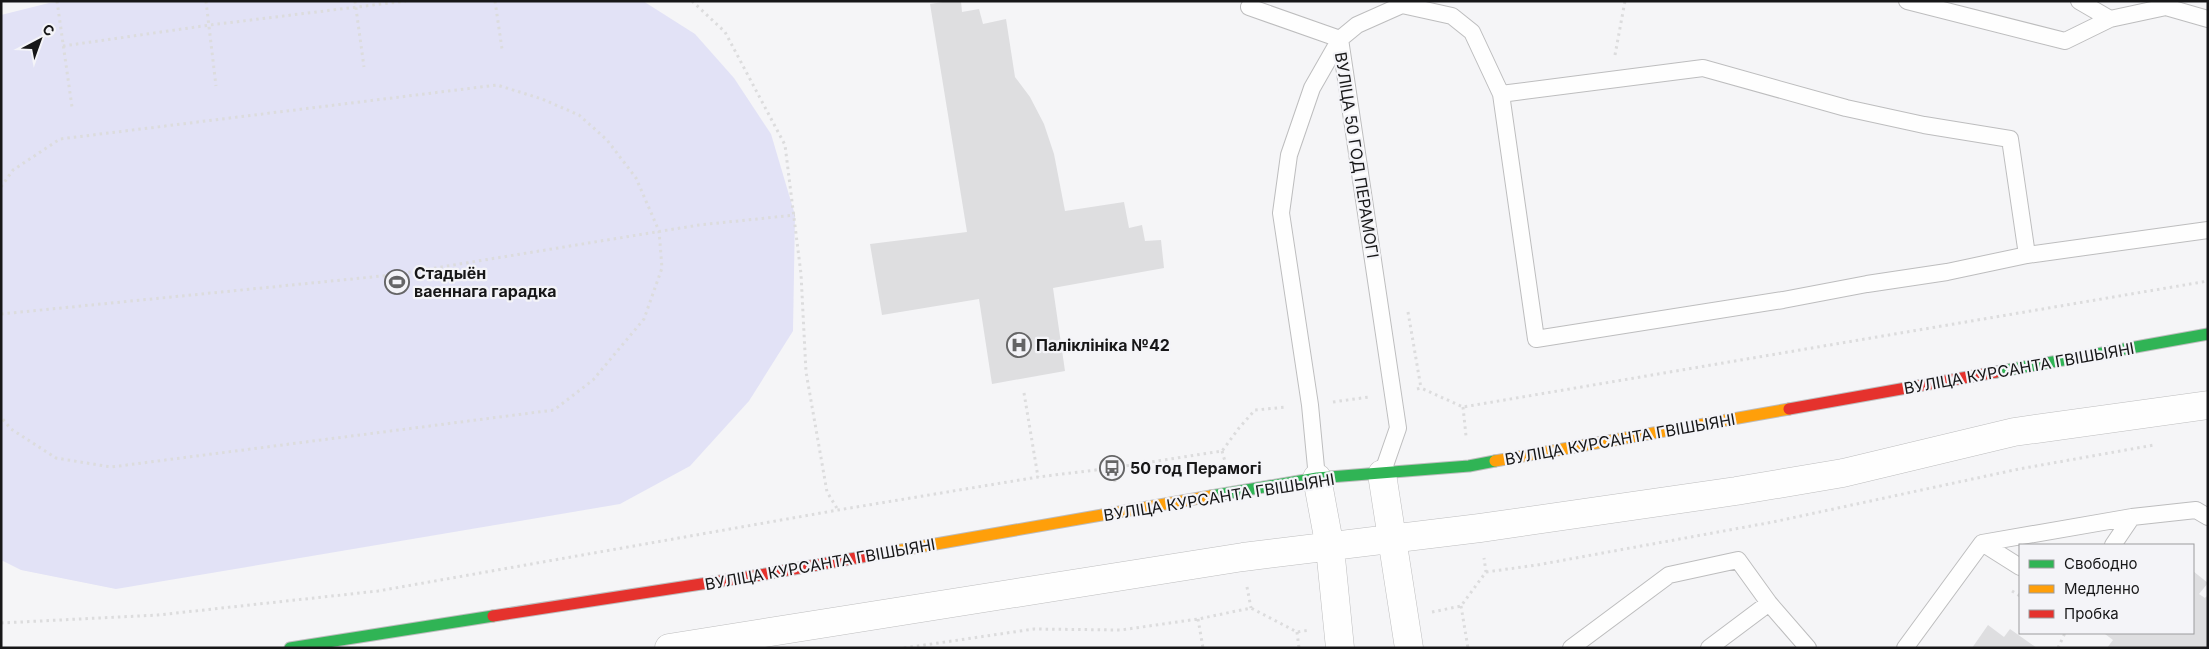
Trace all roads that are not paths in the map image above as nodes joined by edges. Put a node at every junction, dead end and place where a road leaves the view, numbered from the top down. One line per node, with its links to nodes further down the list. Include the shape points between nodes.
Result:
1 (1907, 1): 5 (lane, via 2065,41)
2 (2079, 1): 5 (lane)
3 (2167, 4): 5 (lane); 6 (lane)
4 (1249, 7): 7 (lane)
5 (2110, 19)
6 (2208, 19)
7 (1340, 39): 8 (lane, via 1357,25 1402,5 1452,16 1472,32); 13 (lane, ВУЛІЦА 50 ГОД ПЕРАМОГІ, via 1398,428); 14 (lane, ВУЛІЦА 50 ГОД ПЕРАМОГІ, via 1312,88 1292,148 1280,213 1310,405)
8 (1501, 94): 10 (lane, via 1703,68 1846,108 2010,139); 10 (lane, via 1536,338 1784,300)
9 (2208, 230): 10 (lane)
10 (2027, 255)
11 (2208, 334): 13 (street, ВУЛІЦА КУРСАНТА ГВІШЫЯНІ, via 1469,466)
12 (2208, 405): 17 (street, via 2014,432 1843,474 1746,490)
13 (1382, 474): 14 (street, ВУЛІЦА КУРСАНТА ГВІШЫЯНІ); 17 (street, ВУЛІЦА 50 ГОД ПЕРАМОГІ)
14 (1317, 478): 20 (street, ВУЛІЦА 50 ГОД ПЕРАМОГІ); 23 (street, ВУЛІЦА КУРСАНТА ГВІШЫЯНІ, via 760,576)
15 (2132, 517): 16 (lane, via 2196,510); 18 (lane); 19 (lane)
16 (2208, 517)
17 (1392, 538): 20 (street); 26 (street, ВУЛІЦА 50 ГОД ПЕРАМОГІ)
18 (1982, 543): 21 (lane); 30 (lane)
19 (2114, 544)
20 (1330, 548): 24 (street, via 1243,557); 25 (street, ВУЛІЦА 50 ГОД ПЕРАМОГІ)
21 (2019, 566)
22 (1769, 603): 27 (lane, via 1738,560 1670,575); 28 (lane); 29 (lane)
23 (290, 648)
24 (668, 648)
25 (1340, 648)
26 (1409, 648)
27 (1571, 648)
28 (1709, 648)
29 (1808, 648)
30 (1905, 648)

